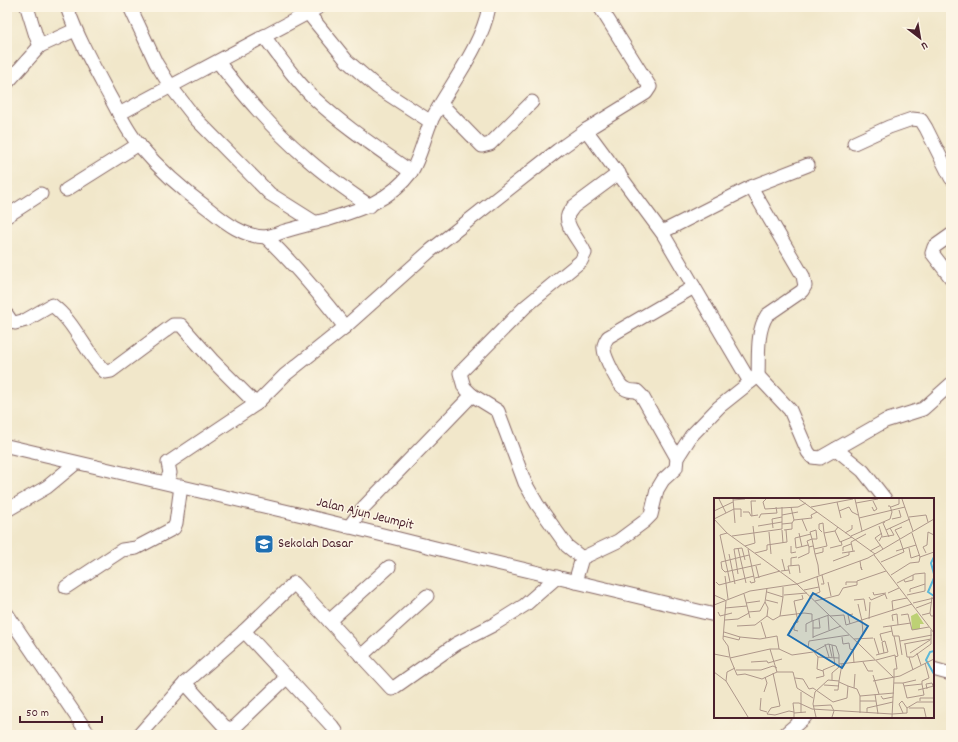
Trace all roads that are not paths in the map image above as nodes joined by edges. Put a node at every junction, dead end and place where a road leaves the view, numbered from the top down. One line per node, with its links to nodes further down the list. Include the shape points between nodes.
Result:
1 (27, 7): 9 (street)
2 (67, 7): 7 (street)
3 (130, 7): 12 (street, via 156,63)
4 (489, 7): 14 (street, via 481,34)
5 (600, 7): 17 (street, via 650,87 646,93)
6 (314, 10): 8 (street); 16 (street, via 347,61 377,87)
7 (75, 30): 9 (street); 15 (street)
8 (264, 36): 10 (street); 21 (street, via 316,100)
9 (40, 46): 11 (street)
10 (218, 62): 12 (street); 27 (street, via 247,100 304,157)
11 (7, 83)
12 (171, 87): 15 (street); 29 (street, via 196,118 270,194)
13 (532, 102): 14 (street, via 490,144 482,146)
14 (441, 104): 16 (street)
15 (119, 114): 19 (street)
16 (431, 122): 21 (street)
17 (586, 130): 22 (street); 36 (street, via 430,251)
18 (854, 143): 23 (street, via 912,119 921,120)
19 (139, 144): 25 (street); 32 (street, via 187,193 216,216 248,234)
20 (808, 165): 24 (street)
21 (411, 172): 27 (street, via 396,189)
22 (619, 173): 30 (street); 39 (street, via 573,207 568,215 567,224 585,253 581,261 525,307 460,373 464,386)
23 (951, 178)
24 (752, 187): 30 (street); 37 (street, via 804,276 805,286 802,291 767,315 763,321)
25 (66, 190)
26 (41, 194): 28 (street)
27 (370, 206): 29 (street)
28 (7, 216)
29 (316, 223): 32 (street)
30 (662, 232): 34 (street)
31 (951, 235): 33 (street, via 934,247 932,253)
32 (266, 237): 36 (street, via 302,274)
33 (951, 278)
34 (694, 287): 37 (street); 43 (street, via 608,337 604,349 622,388 637,391 642,396)
35 (7, 315): 40 (street, via 16,324 52,305 61,312 104,372 110,371 173,325 181,325)
36 (345, 326): 40 (street, via 286,375)
37 (754, 379): 42 (street, via 790,410 812,457 820,458); 43 (street, via 719,407 691,436)
38 (951, 384): 42 (street, via 923,409 886,421)
39 (472, 395): 49 (street); 50 (street, via 498,411 525,483 567,546)
40 (256, 404): 45 (street, via 168,463 170,473)
41 (7, 446): 44 (street, Jalan Ajun Jeumpit)
42 (836, 449): 47 (street, via 863,471)
43 (677, 458): 50 (street, via 676,468 657,490 651,515 618,542)
44 (76, 463): 45 (street, Jalan Ajun Jeumpit); 48 (street, via 47,487)
45 (166, 482): 46 (street, Jalan Ajun Jeumpit)
46 (181, 486): 49 (street, Jalan Ajun Jeumpit); 54 (street, via 174,528 136,548 122,550)
47 (884, 498)
48 (7, 510)
49 (349, 526): 52 (street, Jalan Ajun Jeumpit)
50 (582, 558): 53 (street)
51 (389, 568): 58 (street)
52 (557, 577): 53 (street, Jalan Ajun Jeumpit); 60 (street, via 525,605 494,625 456,644 392,689)
53 (575, 582): 57 (street, Jalan Ajun Jeumpit)
54 (66, 587)
55 (427, 596): 60 (street)
56 (7, 614): 66 (street)
57 (714, 615)
58 (330, 621): 59 (street, via 294,583); 60 (street)
59 (244, 631): 63 (street); 64 (street)
60 (361, 656)
61 (934, 669): 62 (street)
62 (951, 674)
63 (287, 677): 64 (street, via 230,729 224,726); 68 (street, via 332,726)
64 (185, 683): 67 (street)
65 (804, 718): 69 (street)
66 (89, 735)
67 (139, 735)
68 (336, 735)
69 (784, 735)

